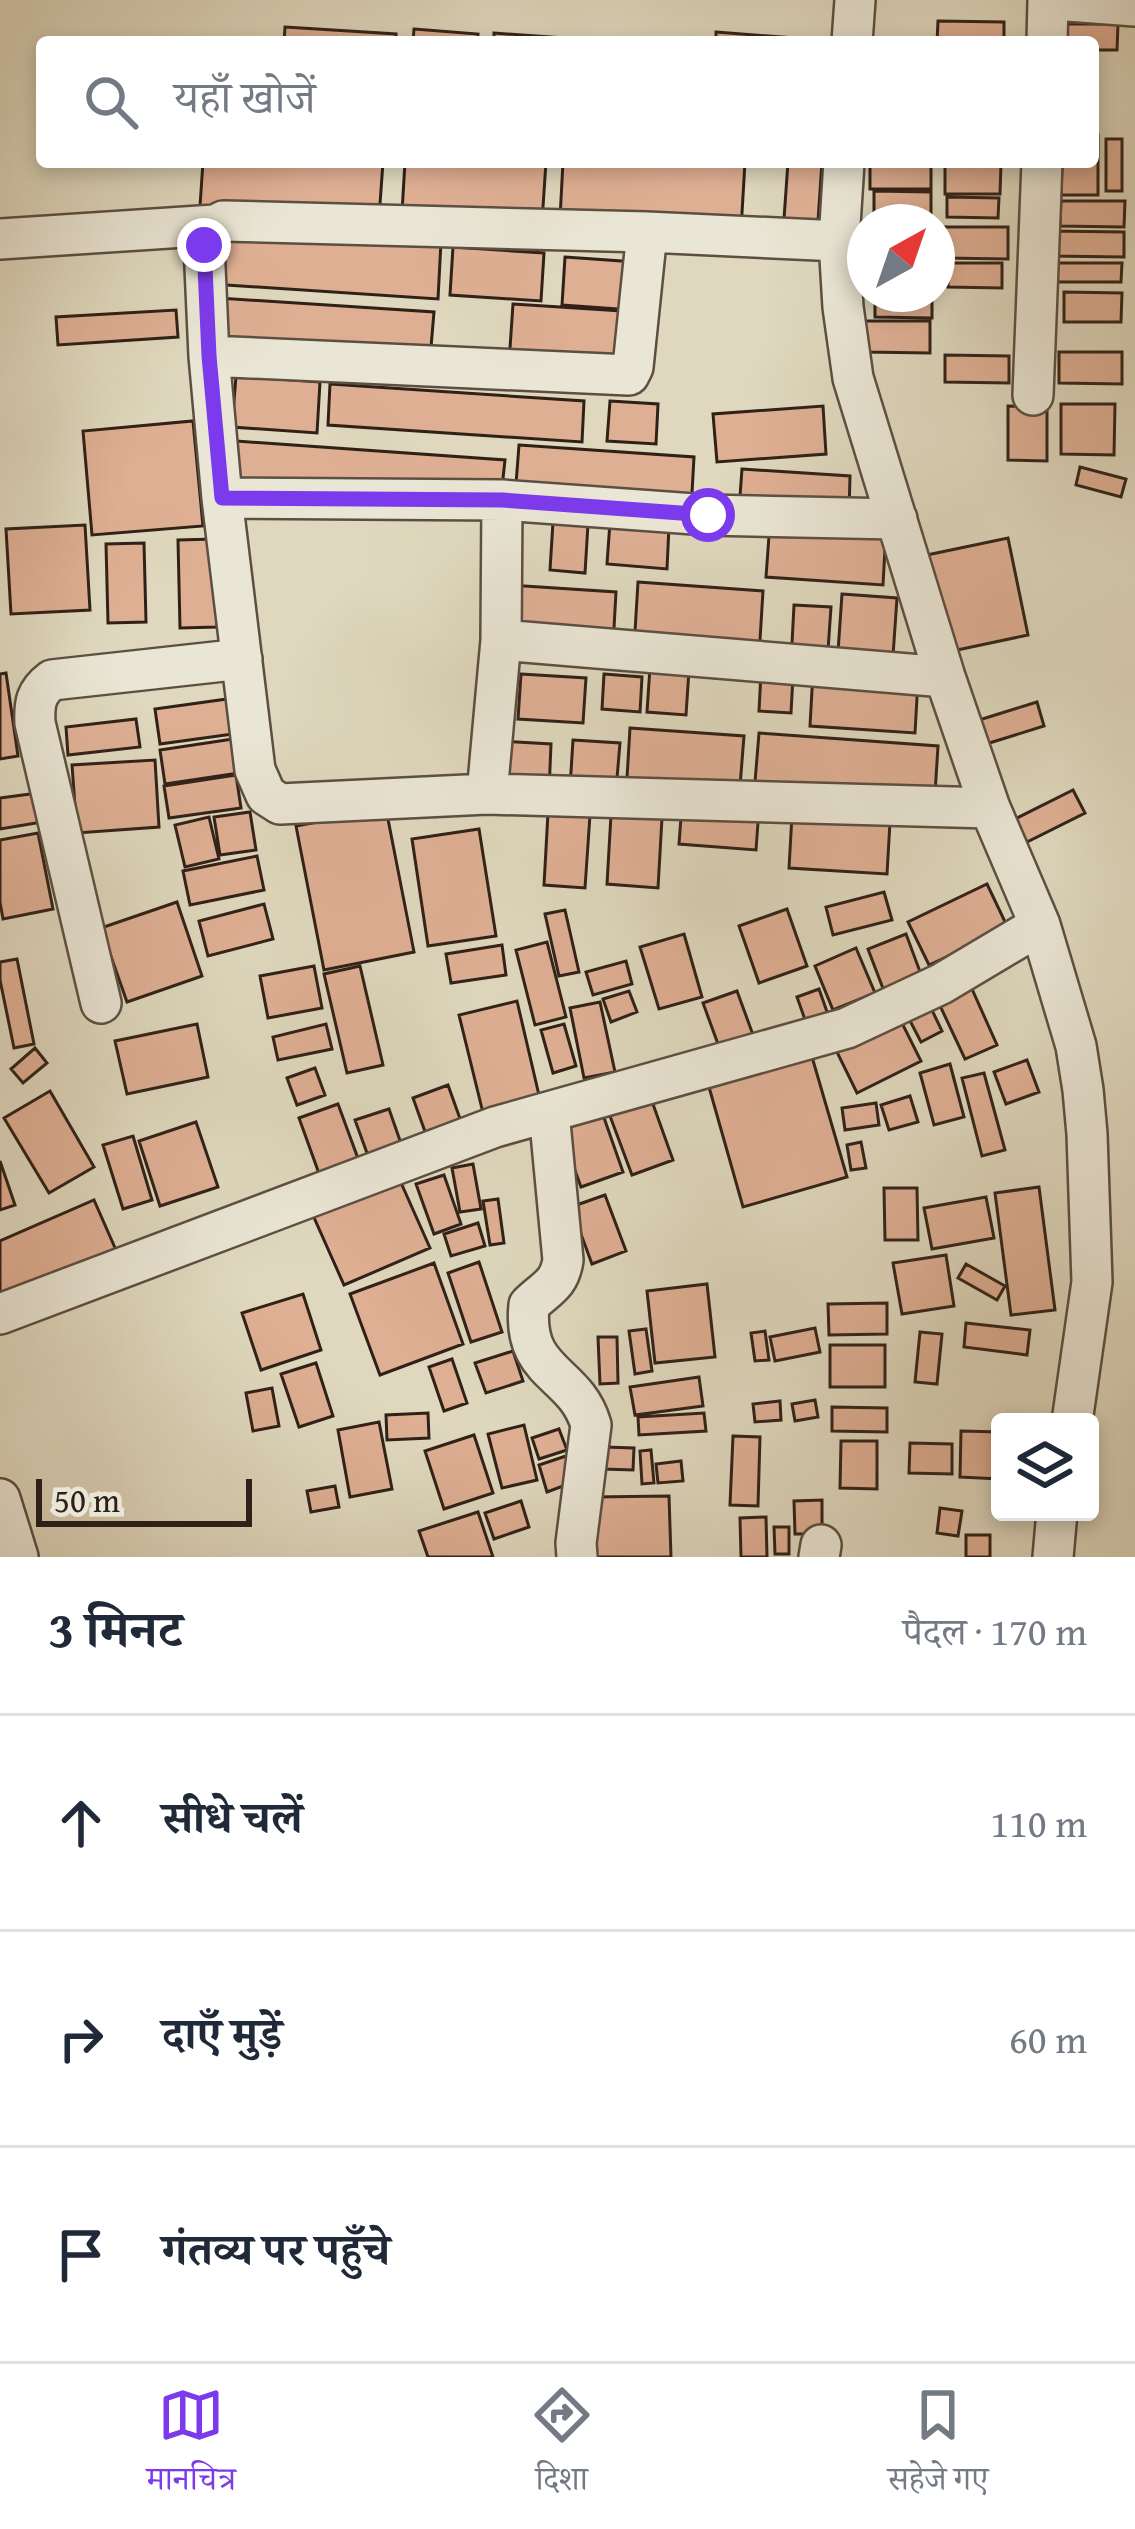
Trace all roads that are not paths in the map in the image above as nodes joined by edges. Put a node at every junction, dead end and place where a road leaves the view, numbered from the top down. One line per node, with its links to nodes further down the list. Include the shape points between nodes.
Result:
1 (855, 0): 4 (street)
2 (1051, 0): 3 (street); 5 (street)
3 (1135, 6)
4 (852, 36)
5 (1048, 36)
6 (844, 168): 11 (street)
7 (1042, 168): 13 (street)
8 (214, 225): 9 (street); 10 (street); 12 (street, via 204,245)
9 (647, 232): 11 (street); 12 (street, via 629,375)
10 (0, 238)
11 (839, 241): 16 (street, via 853,378)
12 (209, 356): 14 (street)
13 (1033, 395)
14 (222, 498): 15 (street); 18 (street)
15 (502, 500): 16 (street); 17 (street)
16 (897, 520): 19 (street)
17 (501, 640): 19 (street); 20 (street)
18 (242, 659): 20 (street, via 254,770 280,804); 23 (street, via 52,680 39,689 35,723)
19 (945, 677): 21 (street)
20 (488, 794): 21 (street)
21 (990, 808): 22 (street)
22 (1040, 925): 24 (street, via 847,1028); 26 (street, via 1076,1046 1087,1134 1092,1282)
23 (101, 1003)
24 (549, 1112): 25 (street); 30 (street, via 563,1260 556,1284 529,1305 526,1331 592,1425)
25 (0, 1313)
26 (1073, 1413)
27 (0, 1499): 29 (street)
28 (1056, 1521): 31 (street)
29 (12, 1554)
30 (577, 1557)
31 (1053, 1557)

